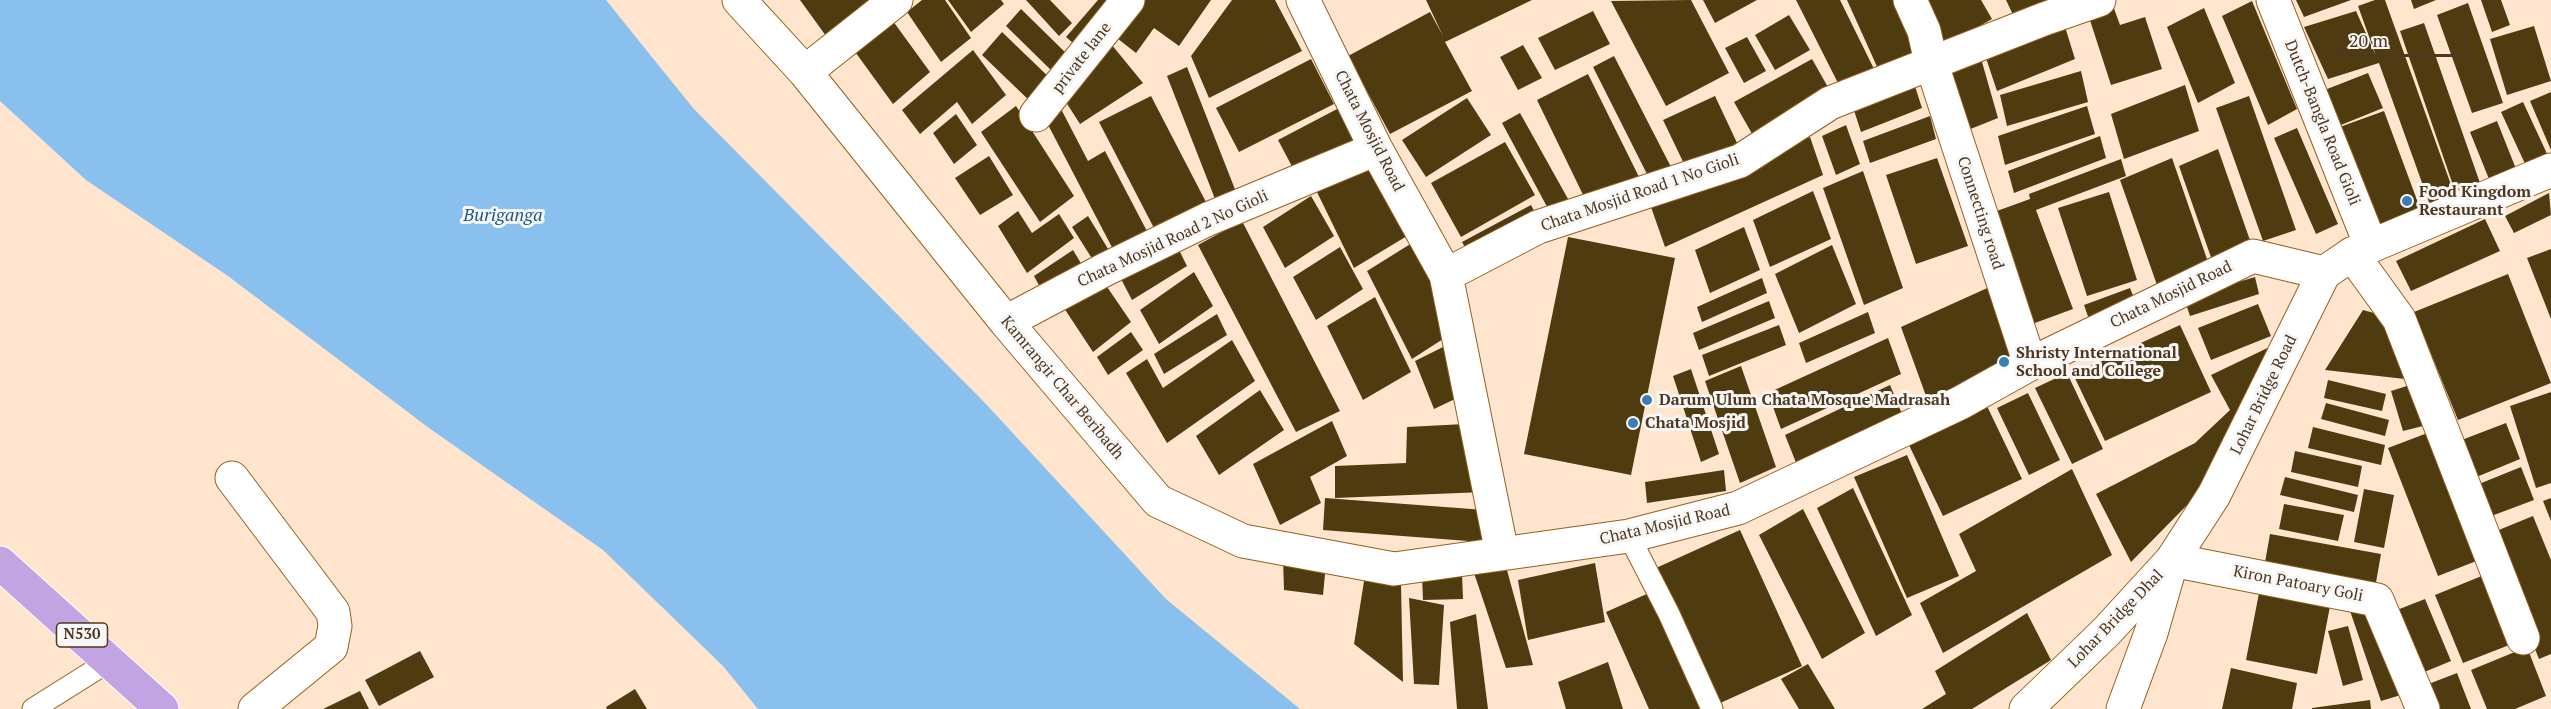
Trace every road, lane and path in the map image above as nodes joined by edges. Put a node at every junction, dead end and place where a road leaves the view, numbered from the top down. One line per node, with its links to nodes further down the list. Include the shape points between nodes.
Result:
1 (739, 0): 9 (street, Kamrangir Char Beribadh)
2 (896, 0): 9 (street)
3 (1128, 0): 10 (street, private lane)
4 (1303, 0): 11 (street, Chata Mosjid Road)
5 (1910, 0): 8 (street, Connecting road, via 1924,31)
6 (2099, 0): 8 (street, Chata Mosjid Road 1 No Gioli)
7 (2272, 0): 13 (street, Dutch-Bangla Road Gioli)
8 (1931, 62): 15 (street, Chata Mosjid Road 1 No Gioli, via 1830,103 1740,161 1538,227); 17 (street, Connecting road)
9 (805, 72): 16 (street, Kamrangir Char Beribadh)
10 (1036, 115)
11 (1376, 149): 15 (street, Chata Mosjid Road); 16 (street, Chata Mosjid Road 2 No Gioli, via 1208,219)
12 (2551, 170): 13 (street, Lohar Bridge Road)
13 (2361, 250): 14 (street, Lohar Bridge Road); 23 (street, Dutch-Bangla Road Gioli, via 2398,319)
14 (2324, 273): 17 (street, Chata Mosjid Road, via 2253,256); 21 (street, Lohar Bridge Road, via 2214,495)
15 (1446, 275): 20 (street, Chata Mosjid Road)
16 (1006, 322): 20 (street, Kamrangir Char Beribadh, via 1158,501 1232,536 1394,568)
17 (2030, 364): 19 (street, Chata Mosjid Road, via 1960,403 1738,508)
18 (232, 478): 28 (street, via 333,612 335,626 331,647)
19 (1629, 536): 20 (street, Chata Mosjid Road); 29 (lane)
20 (1502, 553)
21 (2172, 560): 25 (street, Lohar Bridge Dhal, via 2151,633); 30 (street, Lohar Bridge Dhal, via 2106,632); 31 (street, Kiron Patoary Goli, via 2377,600)
22 (0, 563): 24 (highway, N530)
23 (2523, 638)
24 (111, 660): 26 (lane); 27 (highway, N530)
25 (2123, 708)
26 (33, 709)
27 (162, 709)
28 (255, 709)
29 (1712, 709)
30 (2026, 709)
31 (2423, 709)

